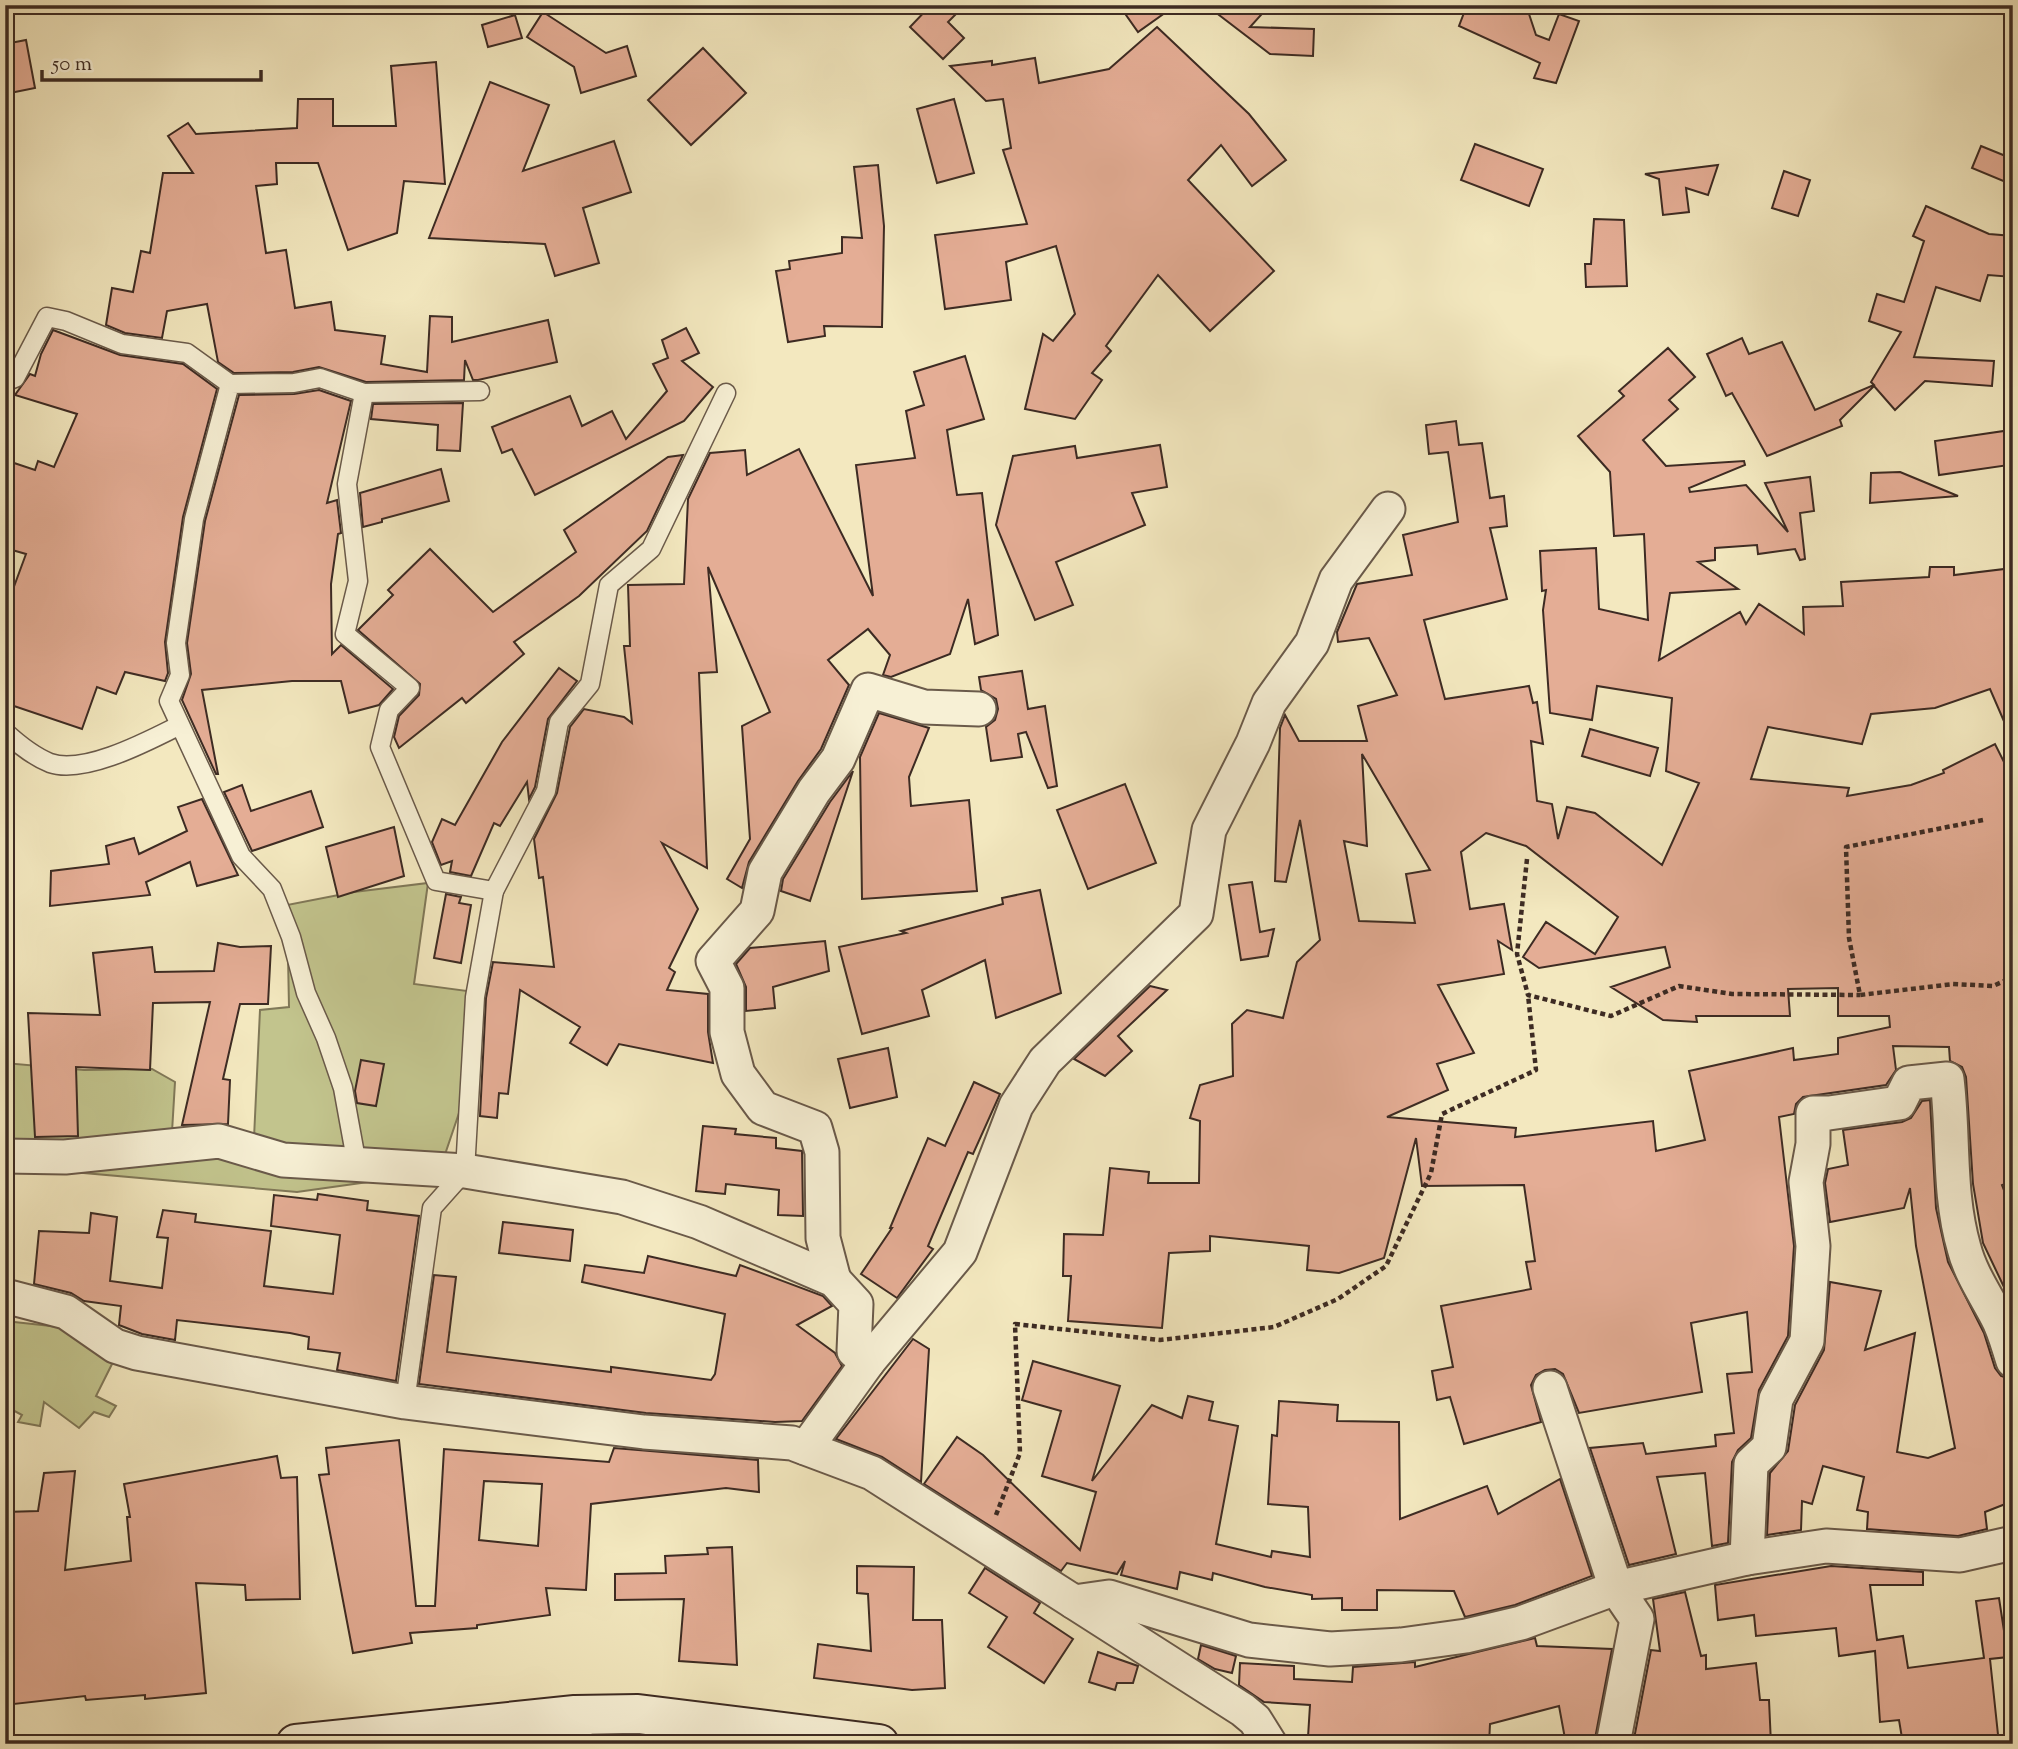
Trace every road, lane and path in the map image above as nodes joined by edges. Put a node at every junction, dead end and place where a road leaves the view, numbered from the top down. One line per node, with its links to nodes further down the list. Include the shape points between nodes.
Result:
1 (5, 382): 2 (lane, via 15,377 47,317 122,344 187,354)
2 (230, 384): 4 (lane, via 320,378); 8 (lane, via 194,519 176,643 180,675 169,701)
3 (480, 391): 4 (lane)
4 (363, 393): 12 (lane, via 348,484 358,580 345,634 410,688 389,709 380,747 436,881)
5 (726, 393): 12 (lane, via 651,549 609,584 590,684 559,723 546,792)
6 (1388, 509): 22 (street, via 1336,580 1312,643 1269,703 1209,830 1196,914 1045,1061 1016,1106 960,1252)
7 (979, 709): 19 (street, via 924,707 868,690 838,759 765,872 757,911 713,961 727,988 727,1032 738,1074 763,1108 815,1128 822,1152 823,1238)
8 (178, 726): 9 (lane, via 132,749 79,764 51,763); 17 (lane, via 205,773 241,856 272,889 282,913 306,993 343,1088)
9 (5, 732)
10 (1983, 820): 15 (path, via 1846,847 1849,938)
11 (1527, 859): 14 (path, via 1517,954)
12 (494, 891): 18 (lane, via 475,997)
13 (2013, 976): 15 (path, via 1993,986 1953,984)
14 (1528, 995): 15 (path, via 1611,1016 1679,986 1732,994); 27 (path, via 1536,1070 1442,1114 1430,1173 1386,1266 1338,1299 1274,1327 1160,1340 1015,1324 1020,1453)
15 (1860, 995)
16 (5, 1156): 17 (street, via 65,1157 219,1141 283,1160)
17 (357, 1165): 18 (street)
18 (465, 1171): 19 (street, via 622,1197 698,1222); 24 (lane, via 432,1208)
19 (834, 1280): 22 (street, via 856,1304 854,1352)
20 (5, 1296): 24 (street, via 66,1312 114,1346 137,1353)
21 (2013, 1361): 28 (street, via 1964,1250 1951,1183 1947,1079 1909,1083 1899,1103 1813,1113 1806,1182 1813,1246 1807,1341 1776,1399 1769,1447 1751,1464)
22 (868, 1362): 25 (street)
23 (1550, 1388): 29 (street)
24 (405, 1402): 25 (street)
25 (806, 1448): 27 (street, via 872,1473)
26 (2013, 1543): 28 (street, via 1960,1555 1826,1546)
27 (984, 1547): 30 (street)
28 (1747, 1558): 29 (street)
29 (1616, 1588): 30 (street, via 1521,1623 1466,1636 1330,1650 1249,1640 1109,1597); 35 (street, via 1637,1619)
30 (1074, 1602): 34 (street, via 1243,1710)
31 (575, 1730): 32 (main road); 33 (main road, via 638,1714)
32 (296, 1744)
33 (879, 1744)
34 (1270, 1744)
35 (1613, 1744)

